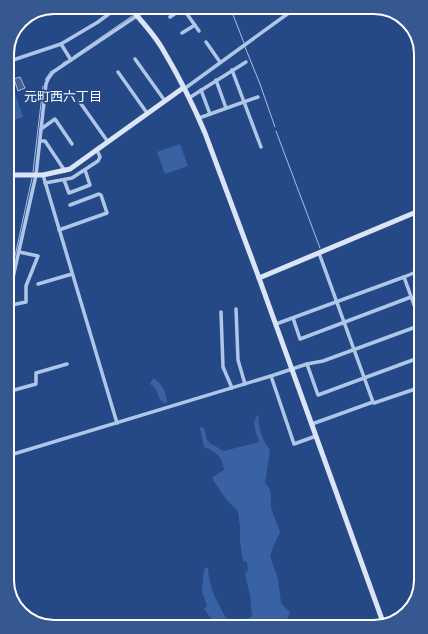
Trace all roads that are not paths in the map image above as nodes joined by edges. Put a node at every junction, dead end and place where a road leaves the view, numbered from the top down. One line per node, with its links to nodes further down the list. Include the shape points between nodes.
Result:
1 (109, 14): 11 (street)
2 (135, 14): 14 (street); 20 (street, via 162,47)
3 (174, 14): 6 (street)
4 (187, 14): 7 (street)
5 (287, 14): 15 (street)
6 (170, 17)
7 (195, 25): 8 (street); 9 (street)
8 (199, 31)
9 (182, 33)
10 (206, 42): 15 (street)
11 (61, 44): 13 (street); 14 (street)
12 (135, 59): 25 (street)
13 (14, 60)
14 (71, 60): 31 (street, via 53,72 46,82)
15 (220, 62): 20 (street)
16 (246, 62): 17 (street)
17 (232, 70): 19 (street); 26 (street)
18 (118, 72): 28 (street)
19 (216, 80): 21 (street); 27 (street)
20 (184, 89): 23 (street); 25 (street)
21 (202, 90): 23 (street); 29 (street)
22 (258, 97): 26 (street)
23 (189, 98): 30 (street)
24 (79, 101): 33 (street)
25 (165, 101): 28 (street)
26 (244, 102): 27 (street); 35 (street)
27 (226, 108): 29 (street)
28 (147, 113): 33 (street)
29 (210, 114): 30 (street)
30 (199, 118): 53 (street)
31 (41, 129): 32 (street); 34 (street, via 55,119)
32 (40, 141): 38 (street, via 45,141); 40 (street)
33 (108, 142): 36 (street)
34 (72, 144)
35 (261, 147)
36 (97, 150): 37 (street, via 100,157 98,161); 38 (street)
37 (85, 170): 42 (street); 42 (street, via 90,186 69,193)
38 (65, 171): 41 (street)
39 (14, 175): 40 (street)
40 (36, 175): 41 (street); 47 (street)
41 (43, 175): 43 (street)
42 (64, 180): 43 (street)
43 (45, 183): 46 (street)
44 (70, 205): 46 (street, via 99,194 102,195 108,213)
45 (414, 213): 48 (street)
46 (59, 230): 51 (street)
47 (19, 252): 50 (street); 57 (street, via 38,256 26,286 26,302)
48 (319, 253): 53 (street); 56 (street)
49 (414, 273): 52 (street)
50 (14, 274)
51 (72, 274): 54 (street); 77 (street)
52 (404, 277): 55 (street); 56 (street)
53 (259, 278): 63 (street)
54 (38, 284)
55 (411, 297): 58 (street); 62 (street)
56 (337, 302): 61 (street); 62 (street)
57 (14, 304)
58 (414, 305)
59 (236, 309): 72 (street, via 239,366)
60 (221, 312): 73 (street, via 223,367)
61 (293, 318): 62 (street, via 300,339); 63 (street)
62 (344, 322): 65 (street)
63 (276, 324): 69 (street)
64 (414, 328): 65 (street)
65 (354, 350): 68 (street); 71 (street)
66 (414, 360): 71 (street)
67 (67, 364): 75 (street, via 36,373 36,384)
68 (307, 364): 69 (street); 71 (street, via 318,394)
69 (292, 370): 70 (street); 78 (street)
70 (271, 376): 72 (street); 79 (street, via 294,444)
71 (365, 378): 76 (street)
72 (245, 384): 73 (street)
73 (232, 388): 77 (street)
74 (414, 389): 76 (street)
75 (14, 390)
76 (373, 402): 78 (street)
77 (117, 423): 80 (street)
78 (312, 424): 79 (street)
79 (316, 436): 81 (street)
80 (14, 454)
81 (382, 619)

